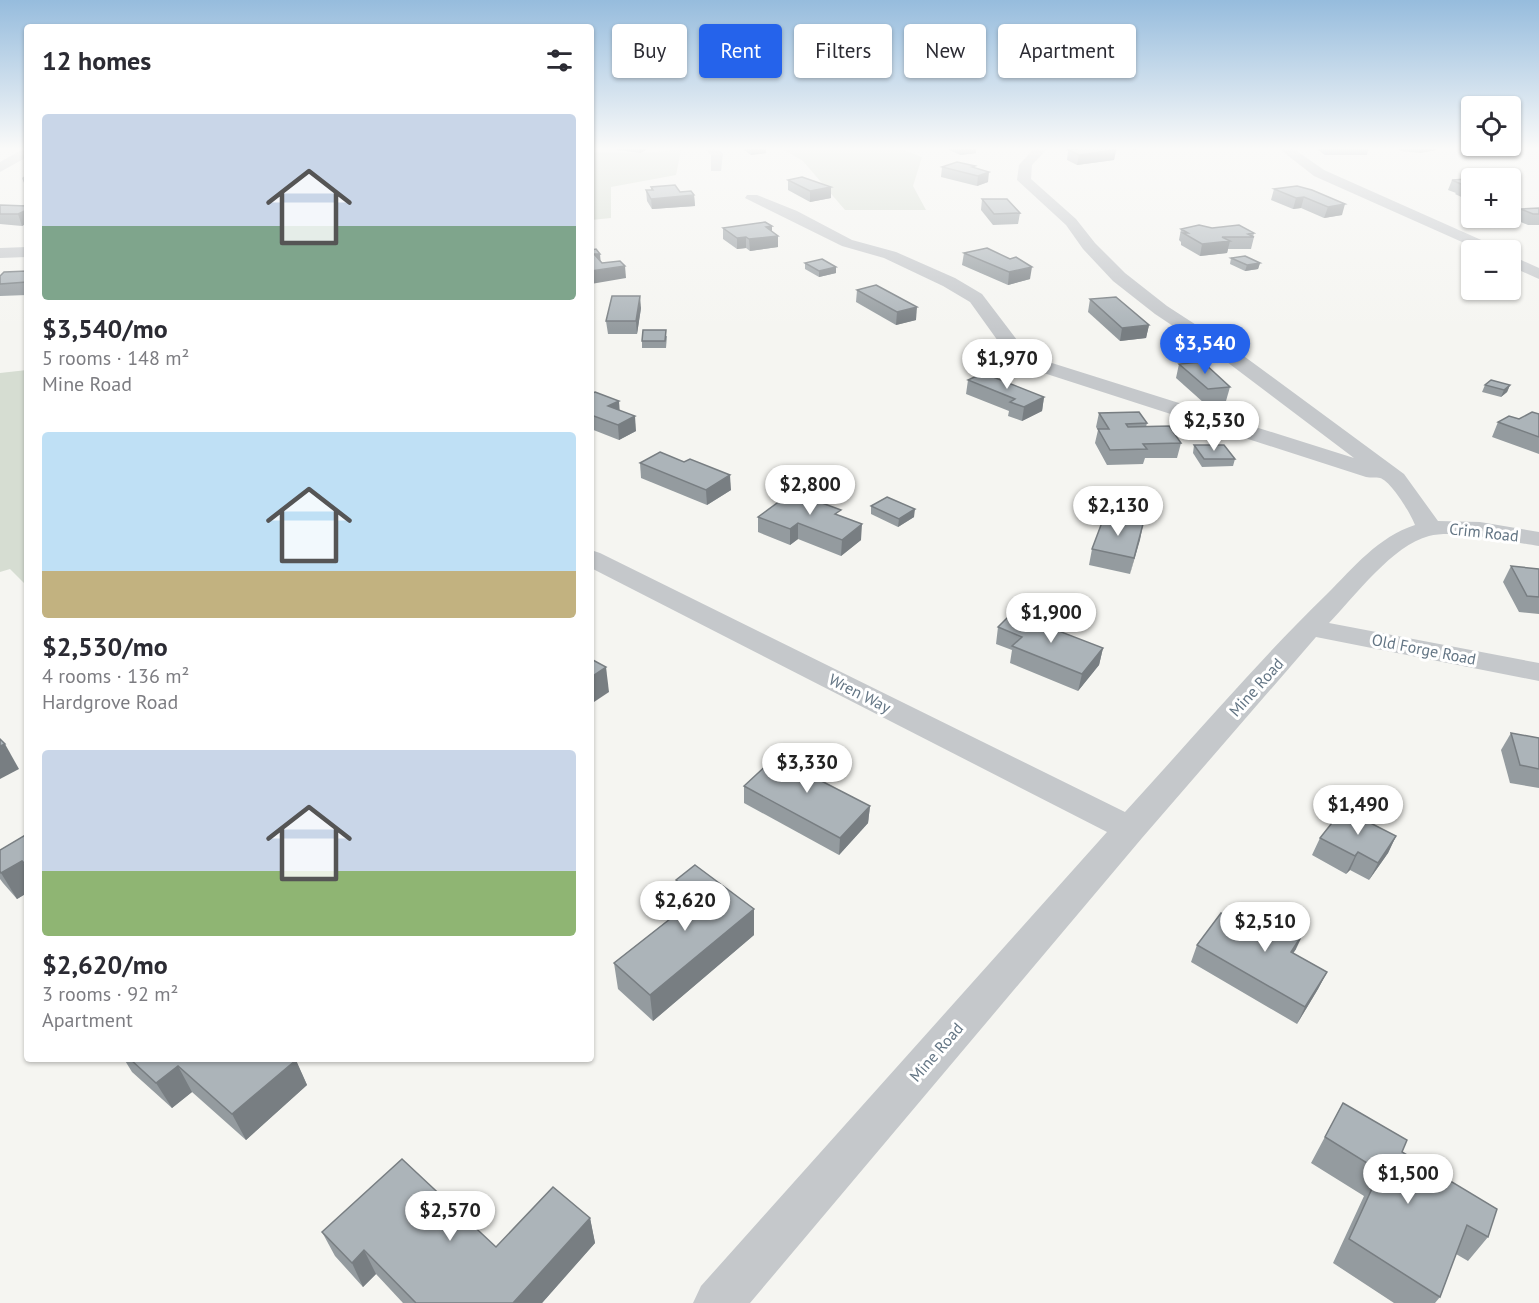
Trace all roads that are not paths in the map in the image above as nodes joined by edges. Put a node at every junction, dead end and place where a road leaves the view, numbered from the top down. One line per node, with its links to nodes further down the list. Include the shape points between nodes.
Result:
1 (777, 208): 9 (street, via 847,243 890,255 976,298 1010,344 1029,362)
2 (1055, 208): 9 (street, via 1119,277)
3 (1400, 208): 4 (street)
4 (1470, 240)
5 (24, 252): 6 (street)
6 (0, 253)
7 (1521, 265): 8 (street)
8 (1539, 274)
9 (1396, 479): 10 (street)
10 (1429, 528): 11 (street, Crim Road, via 1480,529); 13 (street, Mine Road, via 1408,535 1386,550)
11 (1539, 539)
12 (594, 560): 15 (street, Wren Way)
13 (1309, 627): 14 (street, Old Forge Road); 15 (street, Mine Road)
14 (1539, 672)
15 (1130, 829): 16 (street, Mine Road)
16 (718, 1303)

